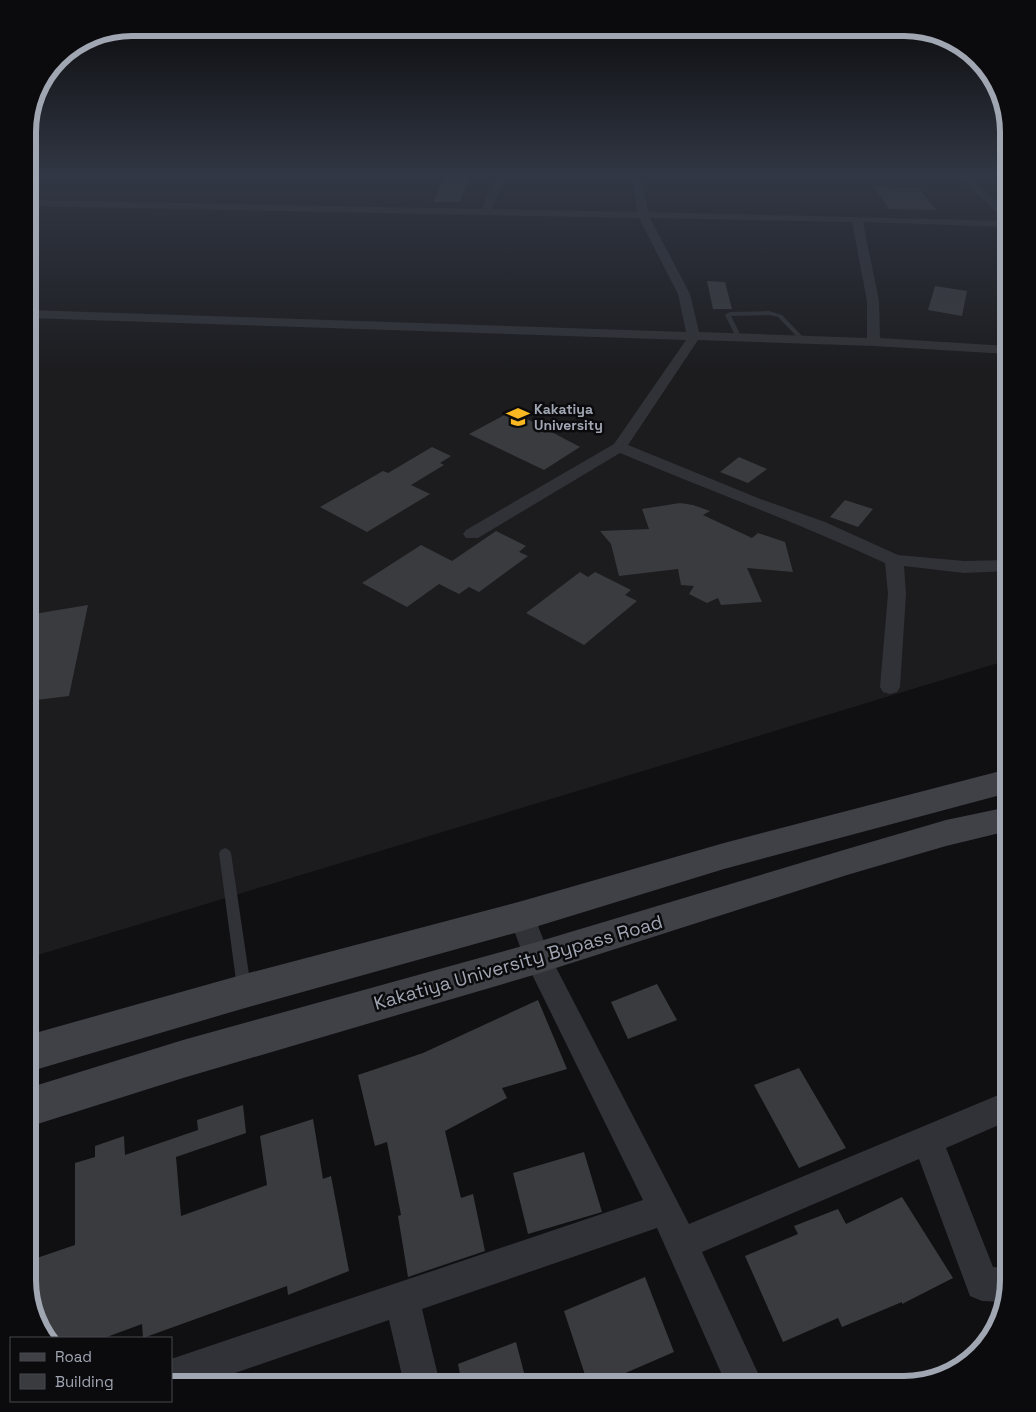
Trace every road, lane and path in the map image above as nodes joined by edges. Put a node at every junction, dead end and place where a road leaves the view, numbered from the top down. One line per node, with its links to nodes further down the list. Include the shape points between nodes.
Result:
1 (656, 241): 4 (street, via 684,294)
2 (861, 241): 7 (street, via 873,301)
3 (36, 314): 4 (street)
4 (694, 337): 5 (street); 9 (street)
5 (739, 338): 6 (street); 6 (lane, via 730,314 769,313 780,316)
6 (803, 340): 7 (street)
7 (874, 342): 8 (street)
8 (1000, 350)
9 (619, 447): 10 (street); 11 (street, via 819,526)
10 (472, 534)
11 (894, 560): 12 (street, via 964,567); 13 (street, via 897,594)
12 (1000, 565)
13 (890, 687)
14 (1000, 784): 17 (main road, via 724,856)
15 (1000, 821): 18 (main road, Kakatiya University Bypass Road, via 874,854)
16 (224, 853): 19 (lane)
17 (522, 916): 18 (street); 19 (main road)
18 (537, 958): 21 (main road, Kakatiya University Bypass Road, via 183,1059); 24 (street)
19 (245, 991): 20 (main road)
20 (36, 1052)
21 (36, 1105)
22 (1000, 1109): 23 (street)
23 (927, 1140): 25 (street); 26 (street, via 982,1284)
24 (665, 1210): 25 (street); 27 (street)
25 (681, 1244): 30 (street)
26 (1000, 1285)
27 (402, 1299): 28 (street); 29 (street)
28 (177, 1376)
29 (420, 1376)
30 (741, 1376)

